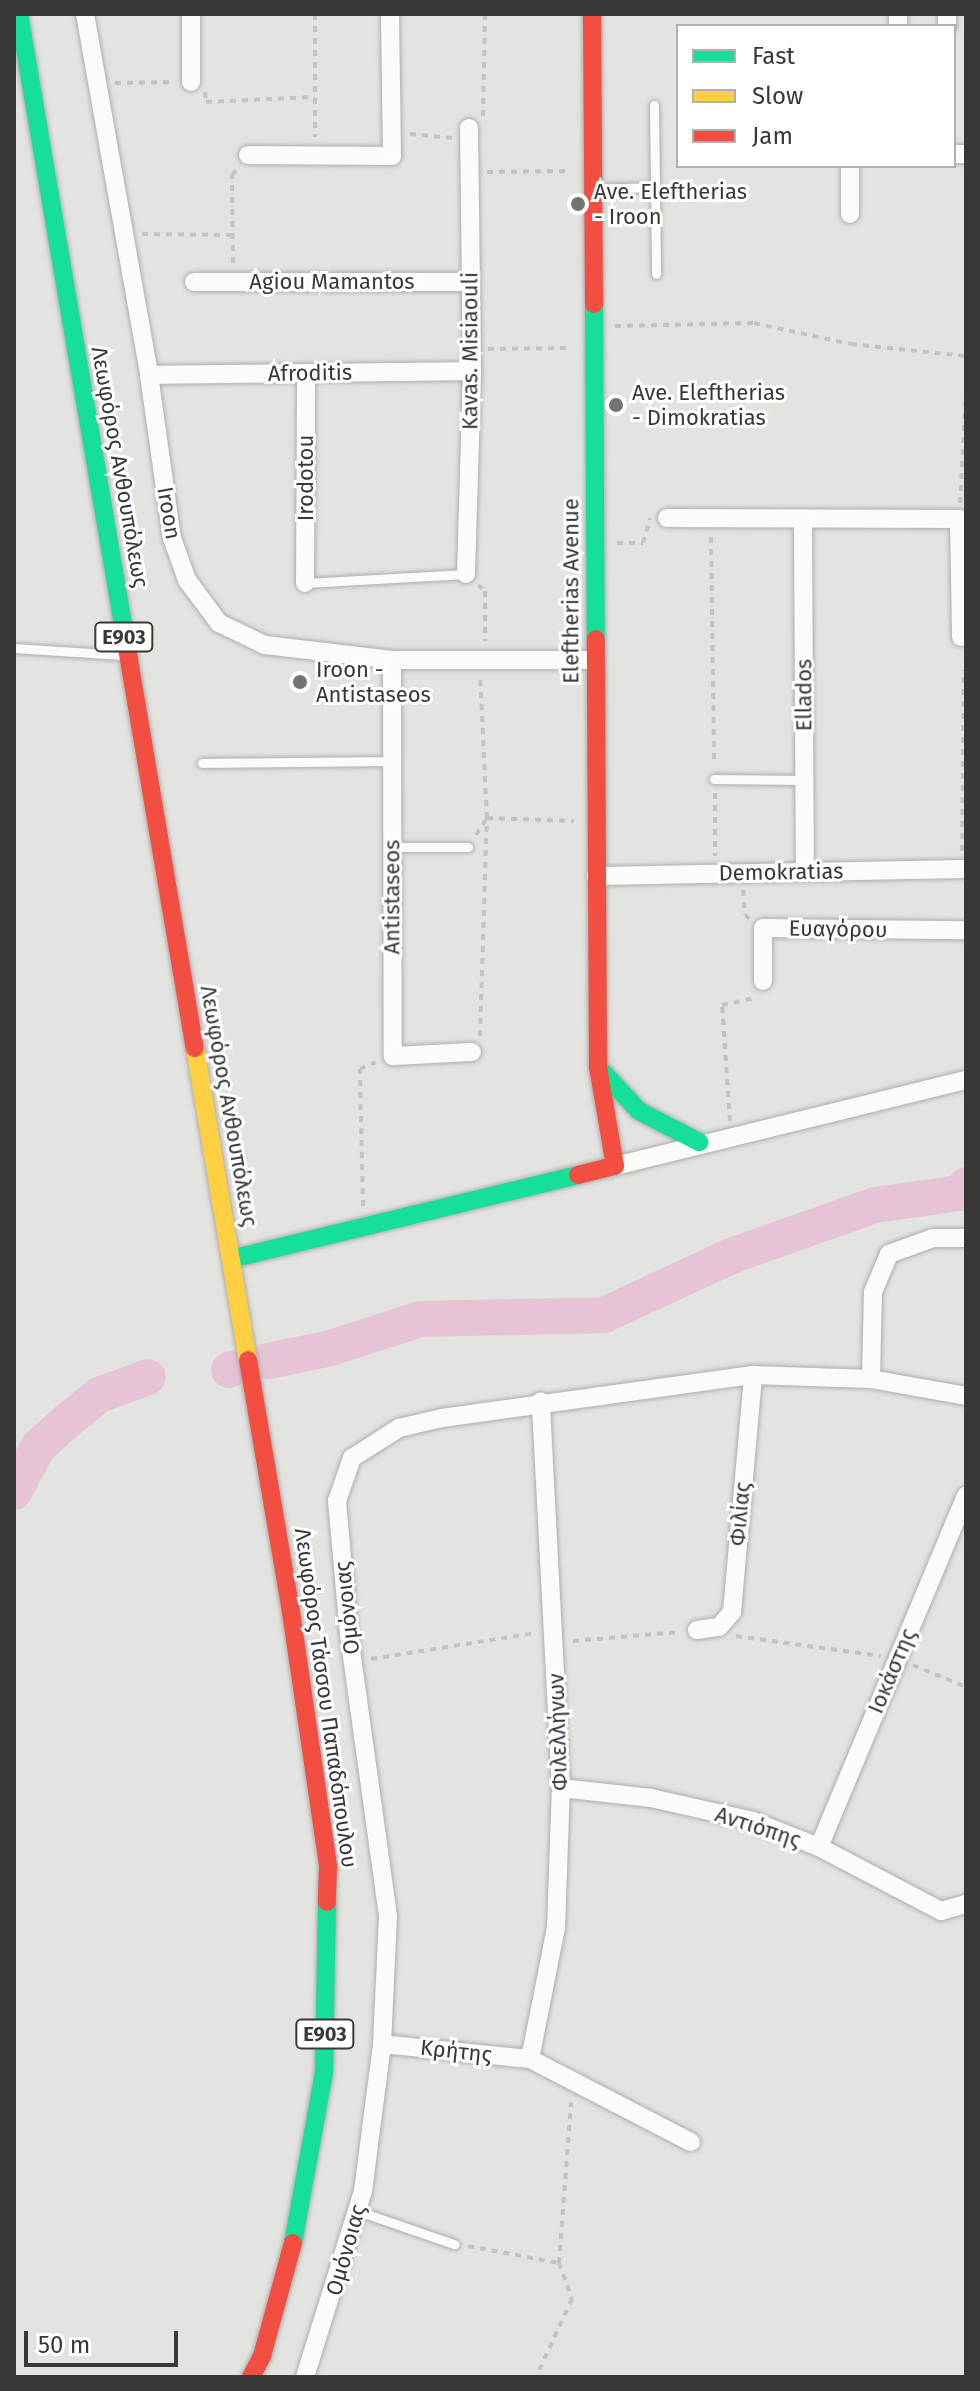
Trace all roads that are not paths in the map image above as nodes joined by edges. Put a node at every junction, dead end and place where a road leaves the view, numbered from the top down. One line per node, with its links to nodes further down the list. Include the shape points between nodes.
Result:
1 (19, 14): 26 (main road, Λεωφόρος Ανθουπόλεως / E903)
2 (85, 14): 19 (street, Iroon)
3 (191, 14): 6 (street)
4 (390, 14): 9 (street, via 392,156)
5 (592, 14): 12 (main road, Eleftherias Avenue)
6 (191, 82)
7 (654, 105): 11 (lane)
8 (469, 134): 16 (street, Kavas. Misiaouli)
9 (248, 155)
10 (850, 168): 13 (street)
11 (655, 187): 12 (lane); 14 (lane)
12 (593, 189): 28 (main road, Eleftherias Avenue)
13 (850, 214)
14 (656, 274)
15 (194, 282): 16 (street, Agiou Mamantos)
16 (471, 282): 17 (street, Kavas. Misiaouli)
17 (472, 371): 18 (street, Afroditis); 22 (street, Kavas. Misiaouli)
18 (306, 373): 19 (street, Afroditis); 23 (street, Irodotou)
19 (149, 375): 27 (street, Iroon, via 172,538 187,580 219,623 265,645)
20 (667, 518): 21 (street)
21 (803, 519): 24 (street, via 959,519); 32 (street, Ellados)
22 (466, 574): 23 (lane)
23 (305, 583)
24 (961, 637)
25 (14, 648): 26 (lane)
26 (127, 655): 46 (main road, Λεωφόρος Ανθουπόλεως / E903)
27 (392, 660): 28 (street, Iroon); 29 (street, Antistaseos)
28 (595, 660): 37 (main road, Eleftherias Avenue)
29 (392, 761): 30 (lane); 33 (street, Antistaseos)
30 (202, 763)
31 (714, 779): 32 (lane)
32 (805, 780): 36 (street, Ellados)
33 (392, 847): 34 (lane); 40 (street, Antistaseos, via 393,1056)
34 (468, 847)
35 (964, 869): 36 (street, Demokratias)
36 (805, 871): 37 (street, Demokratias)
37 (596, 876): 41 (main road, Eleftherias Avenue)
38 (966, 930): 39 (street, Ευαγόρου, via 763,928)
39 (763, 981)
40 (472, 1052)
41 (598, 1067): 43 (main road, via 639,1111); 44 (main road, Eleftherias Avenue)
42 (966, 1080): 43 (street)
43 (699, 1142): 44 (street)
44 (615, 1166): 46 (main road)
45 (966, 1238): 48 (street, via 933,1238 889,1254 873,1292)
46 (231, 1259): 61 (main road, Λεωφόρος Τάσσου Παπαδόπουλου / E903, via 328,1867 324,2073 300,2218 262,2356)
47 (753, 1375): 48 (street, Ομόνοιας); 50 (street, Ομόνοιας); 52 (street, Φιλίας, via 732,1612 719,1627)
48 (871, 1379): 49 (street, Ομόνοιας)
49 (966, 1396)
50 (541, 1402): 53 (street, Φιλελλήνων); 56 (street, Ομόνοιας, via 399,1428 352,1458 337,1501 388,1916)
51 (966, 1496): 54 (street, Ιοκάστης)
52 (697, 1630)
53 (561, 1788): 54 (street, Αντιόπης, via 651,1798 738,1817); 57 (street, Φιλελλήνων, via 556,1928)
54 (819, 1847): 55 (street, Αντιόπης, via 941,1911)
55 (966, 1904)
56 (382, 2044): 57 (street, Κρήτης); 59 (street, Ομόνοιας)
57 (530, 2059): 58 (street)
58 (691, 2142)
59 (358, 2211): 60 (lane); 62 (street, Ομόνοιας)
60 (454, 2244)
61 (251, 2377)
62 (305, 2377)

